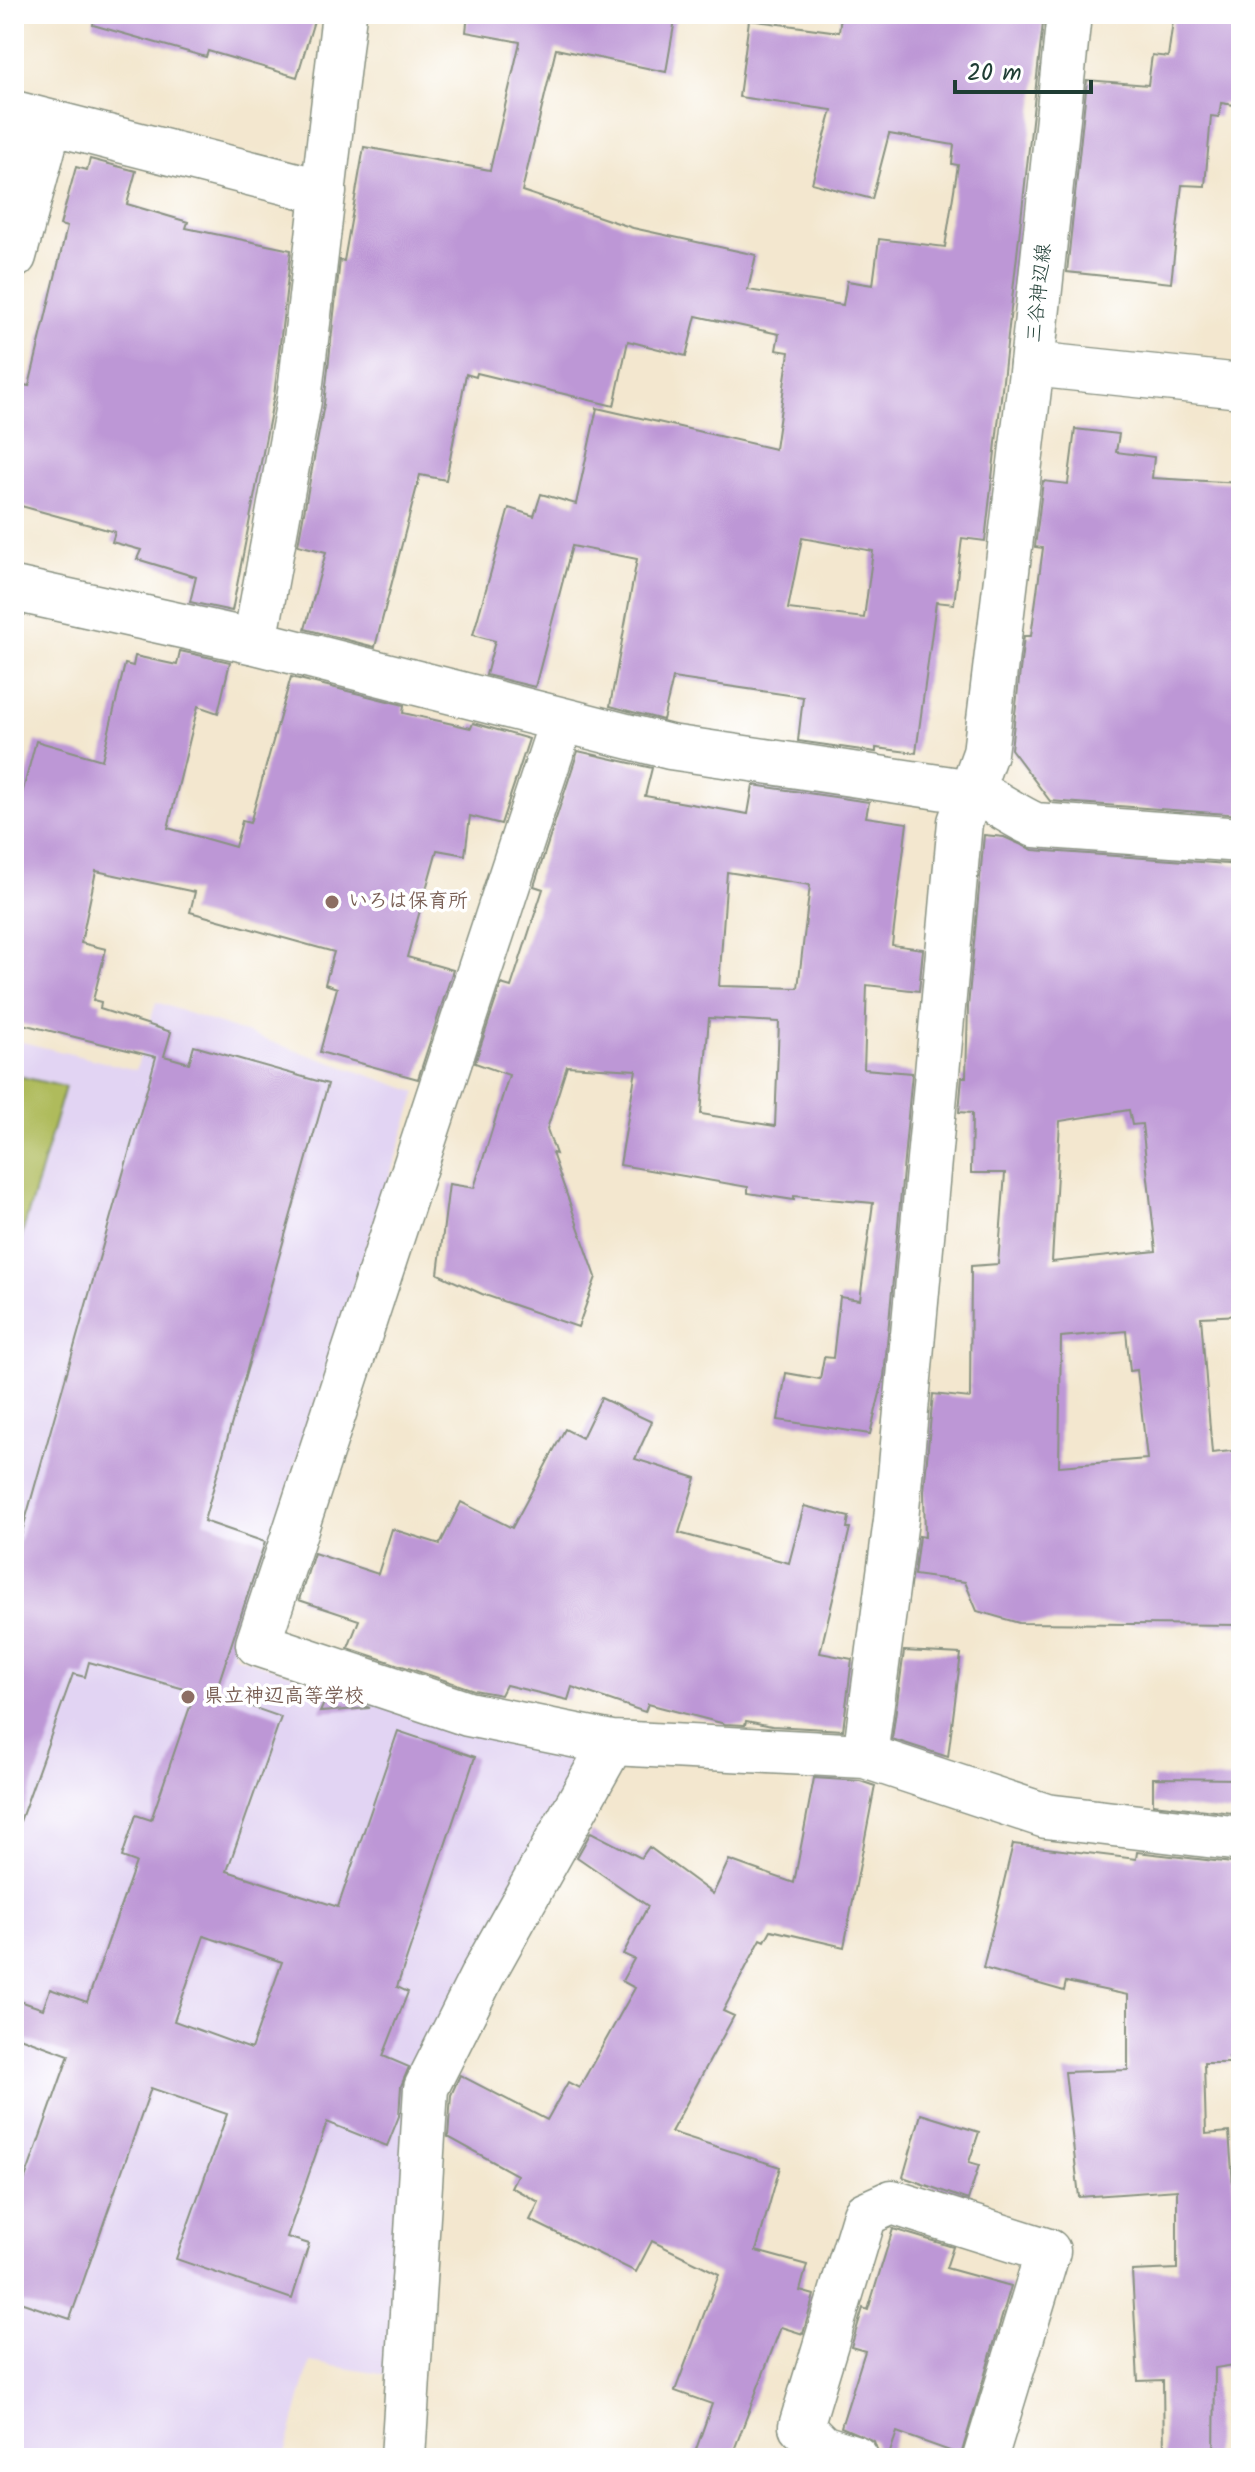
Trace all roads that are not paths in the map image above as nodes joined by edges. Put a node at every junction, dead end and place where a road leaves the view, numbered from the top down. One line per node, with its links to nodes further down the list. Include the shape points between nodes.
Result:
1 (344, 14): 4 (street)
2 (1069, 14): 6 (street, 三谷神辺線)
3 (32, 118): 4 (street); 5 (street)
4 (324, 192): 9 (street, via 299,400)
5 (14, 256)
6 (1032, 364): 7 (street, 三谷神辺線); 11 (street, via 985,753)
7 (1241, 386)
8 (14, 589): 9 (street)
9 (255, 642): 10 (street)
10 (562, 720): 11 (street, via 670,747); 13 (street, via 258,1644 468,1714)
11 (972, 792): 12 (street, via 1035,825); 14 (street, via 960,822 896,1520)
12 (1241, 840)
13 (612, 1743): 14 (street); 16 (street, via 426,2088)
14 (865, 1756): 15 (street, via 1046,1816)
15 (1241, 1839)
16 (403, 2458)
17 (856, 2458): 18 (street, via 822,2447 801,2426 865,2214 892,2202 1048,2251)
18 (985, 2458)

